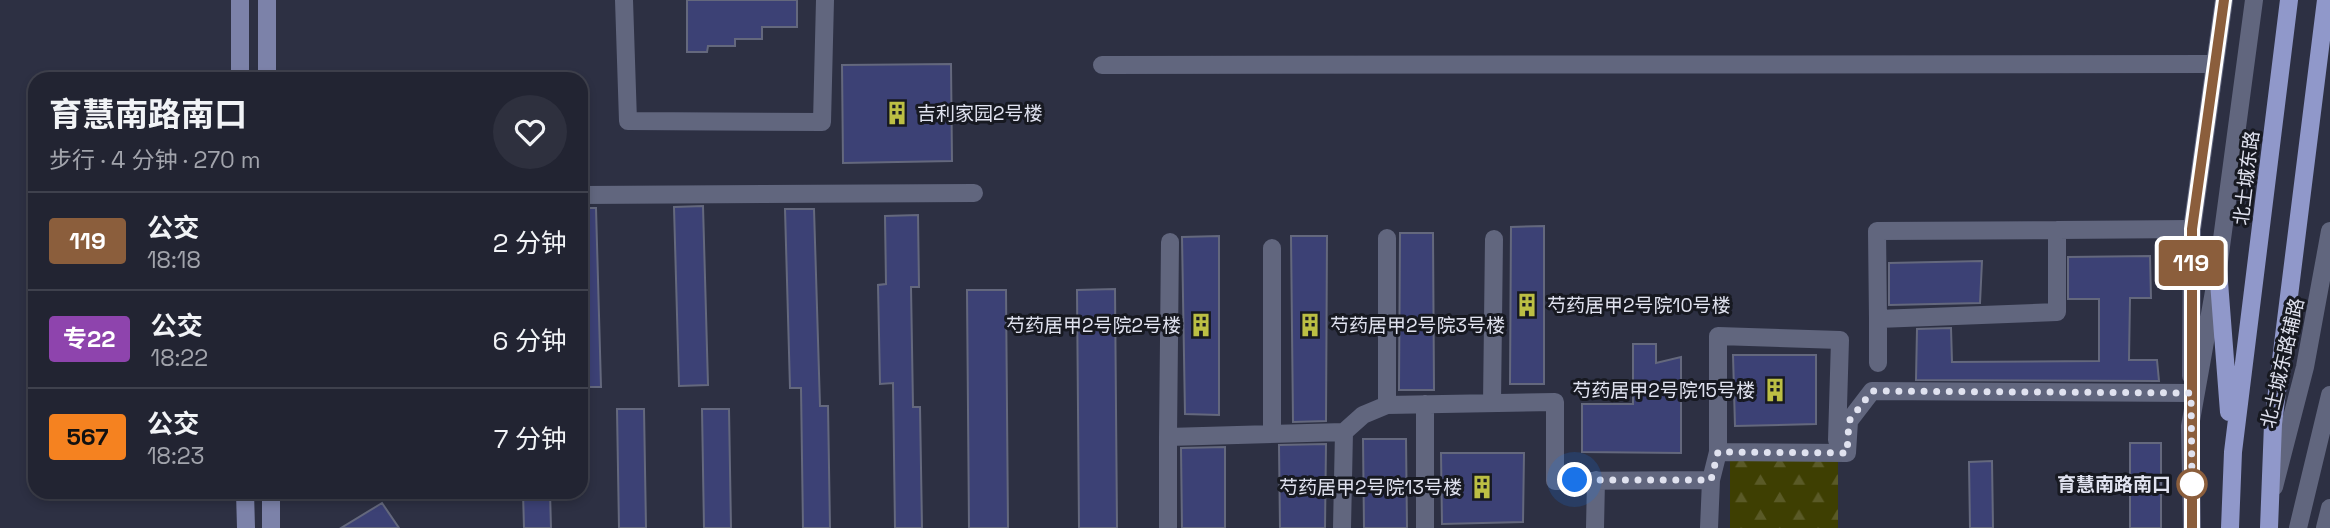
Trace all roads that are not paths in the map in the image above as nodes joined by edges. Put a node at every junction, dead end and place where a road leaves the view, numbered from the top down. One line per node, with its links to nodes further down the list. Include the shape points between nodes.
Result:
1 (240, 0): 11 (main road)
2 (267, 0): 12 (main road)
3 (624, 0): 4 (street, via 628,121 822,122)
4 (825, 0)
5 (2224, 0): 9 (street)
6 (2254, 0): 23 (street)
7 (2289, 0): 36 (main road, 北土城东路)
8 (2326, 0): 42 (main road, via 2273,424)
9 (2214, 64): 10 (street); 15 (street)
10 (1102, 65)
11 (240, 72)
12 (267, 72)
13 (974, 193): 14 (street)
14 (588, 195)
15 (2192, 229): 16 (street); 26 (street)
16 (2057, 230): 24 (street, via 2057,312); 24 (street, via 1877,231)
17 (2330, 231): 22 (street, 北土城东路辅路)
18 (1387, 238): 30 (street)
19 (1494, 239): 28 (street)
20 (1170, 242): 34 (street)
21 (1272, 248): 33 (street)
22 (2329, 259): 42 (street, 北土城东路辅路)
23 (2218, 269): 31 (street); 36 (main road)
24 (1878, 319): 25 (street)
25 (1878, 363)
26 (2191, 393): 31 (street); 37 (street, via 1872,391 1849,421 1847,453)
27 (2330, 395): 54 (street)
28 (1492, 403): 29 (street); 38 (street, via 1555,402 1555,481)
29 (1426, 404): 30 (street); 48 (street)
30 (1387, 405): 32 (street, via 1363,415)
31 (2190, 426): 51 (street)
32 (1344, 432): 33 (street); 47 (street)
33 (1272, 434): 34 (street)
34 (1168, 437): 46 (street)
35 (1718, 452): 37 (street); 37 (street, via 1718,336 1840,340); 39 (street)
36 (2233, 452): 52 (main road, 北土城东路)
37 (1837, 453)
38 (1596, 480): 39 (street); 49 (street)
39 (1711, 480): 50 (street)
40 (245, 499): 44 (main road)
41 (271, 499): 45 (main road)
42 (2270, 503): 53 (main road)
43 (2330, 509): 55 (street)
44 (246, 528)
45 (271, 528)
46 (1168, 528)
47 (1342, 528)
48 (1426, 528)
49 (1595, 528)
50 (1709, 528)
51 (2192, 528)
52 (2230, 528)
53 (2269, 528)
54 (2298, 528)
55 (2325, 528)

